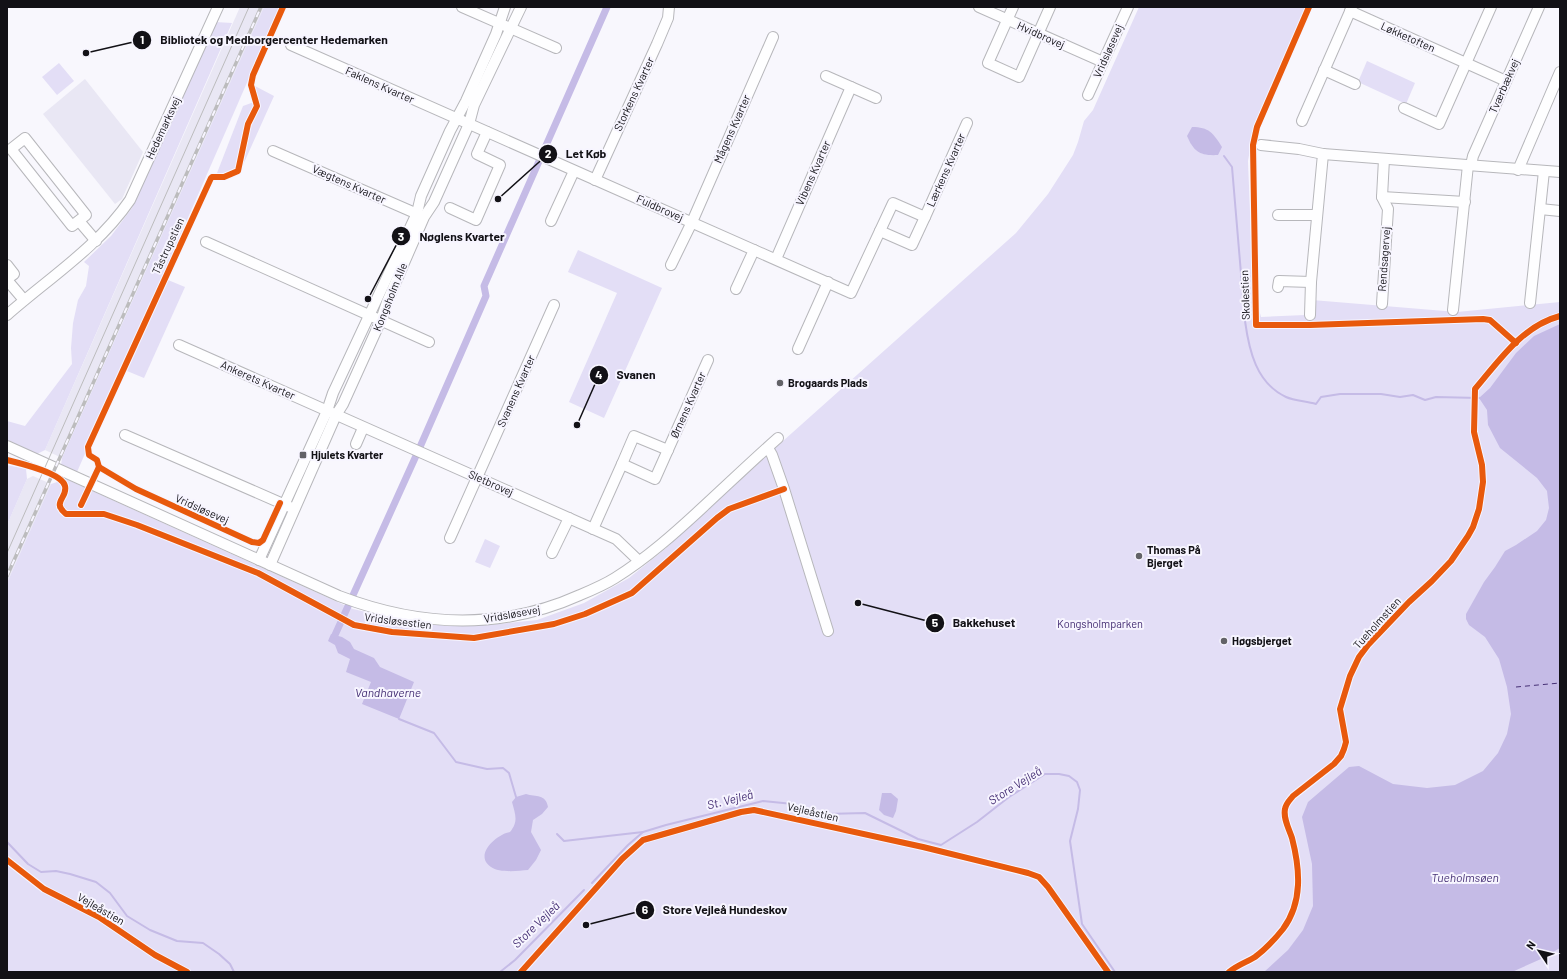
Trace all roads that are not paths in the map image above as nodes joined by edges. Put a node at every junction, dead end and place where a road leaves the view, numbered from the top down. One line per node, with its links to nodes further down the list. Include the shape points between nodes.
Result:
1 (218, 7): 59 (street, Hedemarksvej, via 130,200)
2 (462, 7): 14 (street)
3 (505, 7): 14 (street, Kongsholm Alle)
4 (520, 7): 15 (street, Kongsholm Alle)
5 (669, 7): 45 (street, Storkens Kvarter, via 668,18 657,44)
6 (979, 7): 13 (street, Hvidbrovej)
7 (1013, 7): 13 (street)
8 (1050, 7): 16 (street)
9 (1128, 7): 20 (street, Vridsløsevej)
10 (1491, 7): 21 (street)
11 (1539, 7): 25 (street, Tværbækvej)
12 (1351, 9): 21 (street, Løkketoften); 22 (street, Løkketoften)
13 (1007, 20): 16 (street, Hvidbrovej); 16 (street, via 988,63 1019,77)
14 (499, 23): 15 (street); 31 (street, Kongsholm Alle)
15 (510, 28): 19 (street); 34 (street, Kongsholm Alle, via 474,105)
16 (1038, 33): 20 (street, Hvidbrovej)
17 (773, 37): 57 (street, Mågens Kvarter)
18 (291, 46): 31 (street, Faklens Kvarter)
19 (556, 48)
20 (1103, 62): 28 (street, Vridsløsevej)
21 (1466, 63): 25 (street, Løkketoften); 30 (street, via 1439,124)
22 (1324, 70): 26 (street); 32 (street, Løkketoften)
23 (1560, 72): 41 (street)
24 (826, 76): 27 (street)
25 (1506, 81): 40 (street, Tværbækvej)
26 (1355, 84)
27 (851, 87): 29 (street); 62 (street, Vibens Kvarter)
28 (1088, 95)
29 (876, 98)
30 (1404, 108)
31 (456, 119): 34 (street, Faklens Kvarter); 51 (street, Kongsholm Alle, via 421,196)
32 (1302, 121)
33 (967, 123): 54 (street, Lærkens Kvarter)
34 (469, 124): 35 (street, Fuldbrovej); 51 (street, Kongsholm Alle, via 434,202)
35 (487, 132): 42 (street, Fuldbrovej); 48 (street, via 477,154 500,165 476,220)
36 (1261, 145): 38 (street)
37 (273, 151): 51 (street, Vægtens Kvarter)
38 (1323, 154): 39 (street); 53 (street)
39 (1384, 159): 40 (street); 46 (street, Rendsagervej)
40 (1469, 165): 41 (street); 47 (street)
41 (1518, 170): 43 (street)
42 (574, 171): 45 (street, Fuldbrovej); 56 (street)
43 (1544, 171): 44 (street); 49 (street)
44 (1560, 172)
45 (595, 180): 57 (street, Fuldbrovej)
46 (1382, 197): 47 (street); 73 (street, Rendsagervej, via 1388,209)
47 (1465, 202): 75 (street)
48 (450, 208)
49 (1540, 209): 50 (street); 72 (street)
50 (1560, 211)
51 (420, 215): 76 (street, Kongsholm Alle); 79 (street, Kongsholm Alle)
52 (1278, 215): 53 (street)
53 (1317, 215): 67 (street)
54 (925, 217): 58 (street, Lærkens Kvarter, via 893,203); 58 (street, Lærkens Kvarter, via 912,245)
55 (80, 221): 55 (street, via 86,215 25,138 11,149 72,226); 59 (street)
56 (551, 221)
57 (692, 222): 61 (street, Fuldbrovej); 63 (street, Mågens Kvarter)
58 (880, 231): 70 (street, Lærkens Kvarter)
59 (96, 241): 71 (street, Hedemarksvej)
60 (206, 242): 76 (street)
61 (754, 250): 62 (street, Fuldbrovej); 69 (street)
62 (776, 259): 66 (street, Fuldbrovej)
63 (671, 264)
64 (7, 265): 65 (street, via 14,274)
65 (7, 279): 71 (street)
66 (828, 282): 70 (street, Fuldbrovej); 82 (street)
67 (1311, 282): 68 (street, via 1279,281); 78 (street)
68 (1278, 287)
69 (736, 289)
70 (851, 293)
71 (24, 300): 77 (street, Hedemarksvej)
72 (1530, 303)
73 (1382, 304)
74 (554, 305): 93 (street, Svanens Kvarter)
75 (1453, 310)
76 (369, 314): 79 (street); 84 (street, Kongsholm Alle, via 333,393)
77 (7, 315)
78 (1310, 315)
79 (381, 320): 80 (street); 84 (street, Kongsholm Alle, via 343,404)
80 (429, 342)
81 (179, 345): 84 (street, Ankerets Kvarter)
82 (798, 349)
83 (708, 360): 91 (street, Ørnens Kvarter)
84 (332, 413): 85 (street, Sletbrovej); 94 (street, Kongsholm Alle)
85 (363, 428): 88 (street); 93 (street, Sletbrovej)
86 (125, 435): 94 (street)
87 (778, 438): 90 (street, Vridsløsevej)
88 (356, 444)
89 (7, 446): 99 (street, Vridsløsevej)
90 (768, 448): 100 (street, Vridsløsevej, via 676,532); 102 (street, via 784,489)
91 (668, 450): 92 (street, Ørnens Kvarter, via 634,436); 92 (street, Ørnens Kvarter, via 655,479)
92 (622, 464): 96 (street, Ørnens Kvarter)
93 (478, 477): 95 (street, Sletbrovej); 97 (street, Svanens Kvarter)
94 (289, 507): 99 (street, Kongsholm Alle); 101 (street, Kongsholm Alle)
95 (568, 518): 96 (street, Sletbrovej); 98 (street)
96 (593, 529): 100 (street, Sletbrovej, via 616,539)
97 (450, 538)
98 (552, 553)
99 (258, 560): 101 (street, Vridsløsevej)
100 (639, 561): 101 (street, Vridsløsevej, via 603,585 560,604 531,613 489,620 460,621 394,614 356,603)
101 (270, 565)
102 (828, 630)

